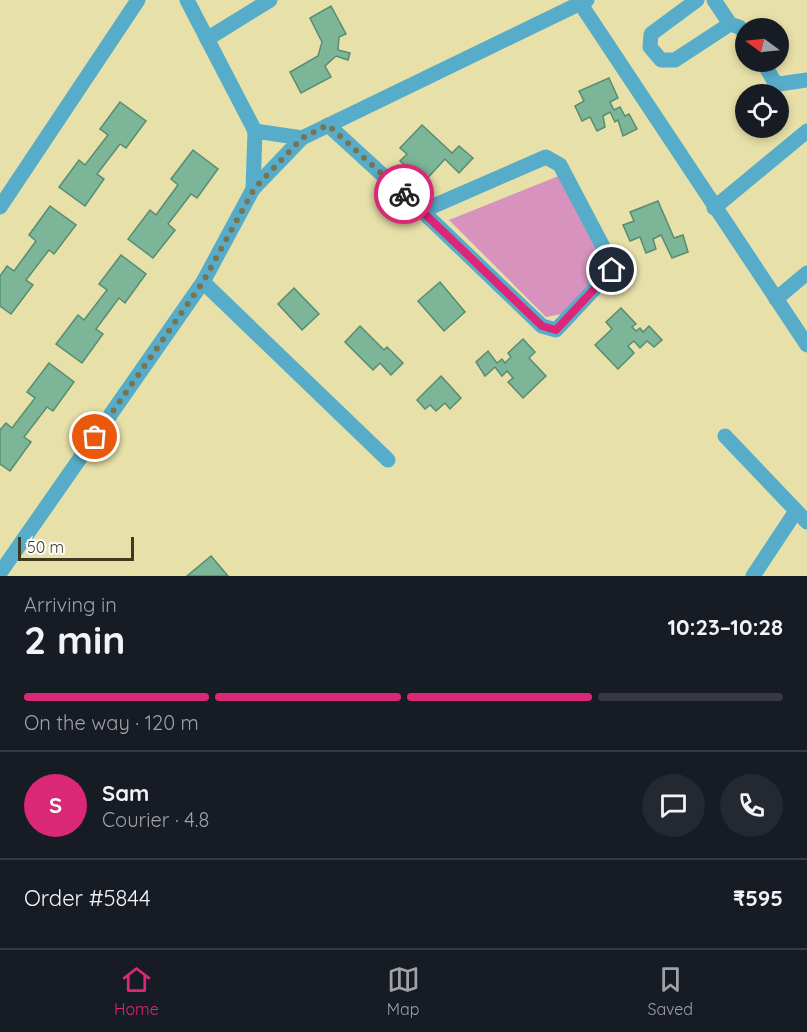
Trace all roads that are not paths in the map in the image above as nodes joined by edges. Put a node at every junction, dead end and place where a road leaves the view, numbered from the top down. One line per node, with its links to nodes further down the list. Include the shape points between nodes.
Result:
1 (138, 0): 17 (lane)
2 (187, 0): 9 (lane)
3 (270, 0): 9 (lane)
4 (697, 0): 7 (lane, via 651,34 650,47 661,60 675,60)
5 (714, 0): 7 (lane)
6 (581, 1): 12 (lane); 18 (lane)
7 (730, 24): 8 (lane)
8 (735, 26)
9 (207, 39): 13 (lane)
10 (769, 72): 11 (lane, via 779,84)
11 (807, 80)
12 (328, 125): 15 (lane); 19 (lane)
13 (255, 131): 15 (lane); 16 (lane)
14 (807, 131): 18 (lane)
15 (302, 138): 16 (lane)
16 (254, 189): 21 (lane)
17 (0, 207)
18 (714, 208): 22 (lane)
19 (422, 211): 19 (lane, via 532,318 549,328 556,330 563,324 612,270 560,165 551,158)
20 (807, 273): 22 (lane)
21 (203, 282): 25 (lane); 28 (lane)
22 (776, 299): 23 (lane)
23 (807, 345)
24 (725, 436): 26 (lane)
25 (387, 460)
26 (796, 510): 27 (lane); 29 (lane)
27 (807, 522)
28 (0, 573)
29 (753, 576)

